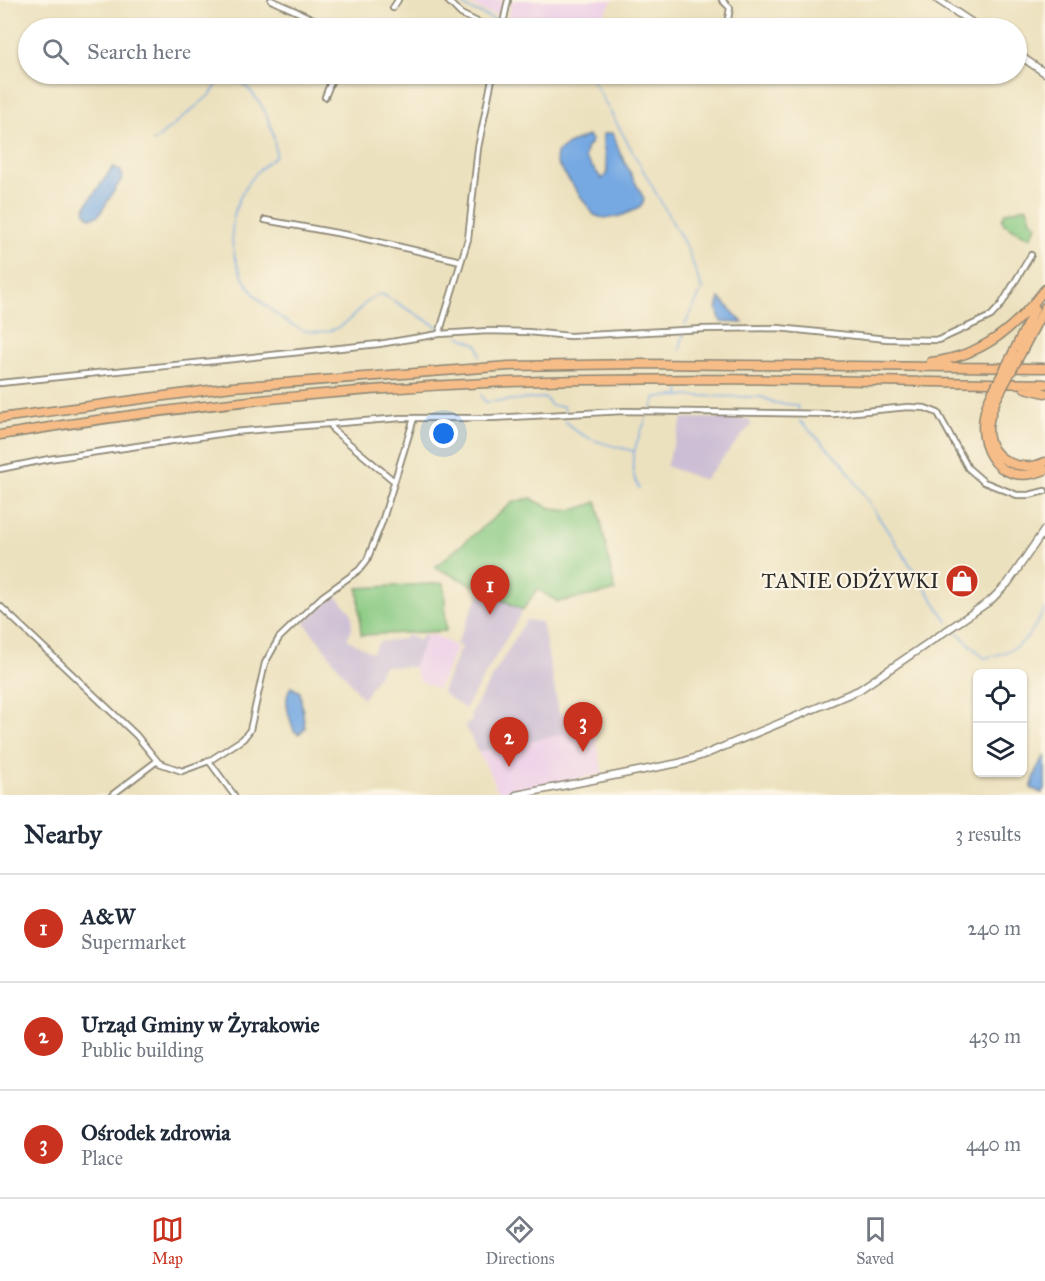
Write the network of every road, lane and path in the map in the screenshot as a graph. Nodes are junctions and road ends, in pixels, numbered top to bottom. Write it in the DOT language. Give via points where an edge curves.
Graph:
graph roads {
  1 [pos="271,0"];
  2 [pos="398,0"];
  3 [pos="447,0"];
  4 [pos="508,0"];
  5 [pos="722,0"];
  6 [pos="938,0"];
  7 [pos="393,8"];
  8 [pos="311,18"];
  9 [pos="469,18"];
  10 [pos="504,18"];
  11 [pos="728,18"];
  12 [pos="965,18"];
  13 [pos="1027,60"];
  14 [pos="1045,73"];
  15 [pos="330,84"];
  16 [pos="491,84"];
  17 [pos="325,96"];
  18 [pos="265,220"];
  19 [pos="1031,255"];
  20 [pos="461,261"];
  21 [pos="1045,289"];
  22 [pos="1045,307"];
  23 [pos="439,334"];
  24 [pos="1017,353"];
  25 [pos="897,366"];
  26 [pos="1045,368"];
  27 [pos="0,383"];
  28 [pos="991,383"];
  29 [pos="1045,384"];
  30 [pos="1045,393"];
  31 [pos="994,397"];
  32 [pos="0,418"];
  33 [pos="414,418"];
  34 [pos="331,424"];
  35 [pos="0,435"];
  36 [pos="1045,462"];
  37 [pos="0,469"];
  38 [pos="1045,470"];
  39 [pos="394,481"];
  40 [pos="1045,491"];
  41 [pos="1045,529"];
  42 [pos="0,606"];
  43 [pos="157,760"];
  44 [pos="209,761"];
  45 [pos="112,795"];
  46 [pos="234,795"];
  47 [pos="516,795"];
  1 -- 8 [label="street"];
  2 -- 7 [label="street"];
  3 -- 9 [label="street"];
  4 -- 10 [label="street"];
  5 -- 11 [label="street" via="730,8"];
  6 -- 12 [label="street"];
  13 -- 14 [label="street"];
  15 -- 17 [label="street"];
  16 -- 20 [label="street" via="478,148 472,218"];
  18 -- 20 [label="street"];
  19 -- 23 [label="street" via="997,310 939,340 777,328 570,336 528,332"];
  20 -- 23 [label="street"];
  21 -- 24 [label="highway"];
  21 -- 25 [label="highway" via="1018,322 981,348 950,359"];
  22 -- 24 [label="highway"];
  23 -- 27 [label="street" via="379,344"];
  24 -- 31 [label="highway, bridge"];
  25 -- 26 [label="highway"];
  25 -- 32 [label="highway" via="509,366 232,387"];
  28 -- 29 [label="highway"];
  28 -- 30 [label="highway"];
  28 -- 35 [label="highway" via="643,380 424,387 222,404"];
  31 -- 36 [label="highway" via="988,428 996,452 1020,467"];
  31 -- 38 [label="highway" via="981,428 992,459 1016,473"];
  33 -- 34 [label="street"];
  33 -- 39 [label="street"];
  33 -- 40 [label="street" via="624,411 834,414 891,407 925,408 938,413 968,468 984,482 1017,495"];
  34 -- 37 [label="street" via="233,432"];
  34 -- 39 [label="street" via="333,430"];
  39 -- 44 [label="street" via="367,560 279,638 265,663 250,730"];
  41 -- 47 [label="street" via="1008,583 990,601 859,690 679,763"];
  42 -- 43 [label="street" via="136,735"];
  43 -- 44 [label="street" via="182,771"];
  43 -- 45 [label="street"];
  44 -- 46 [label="street"];
}
